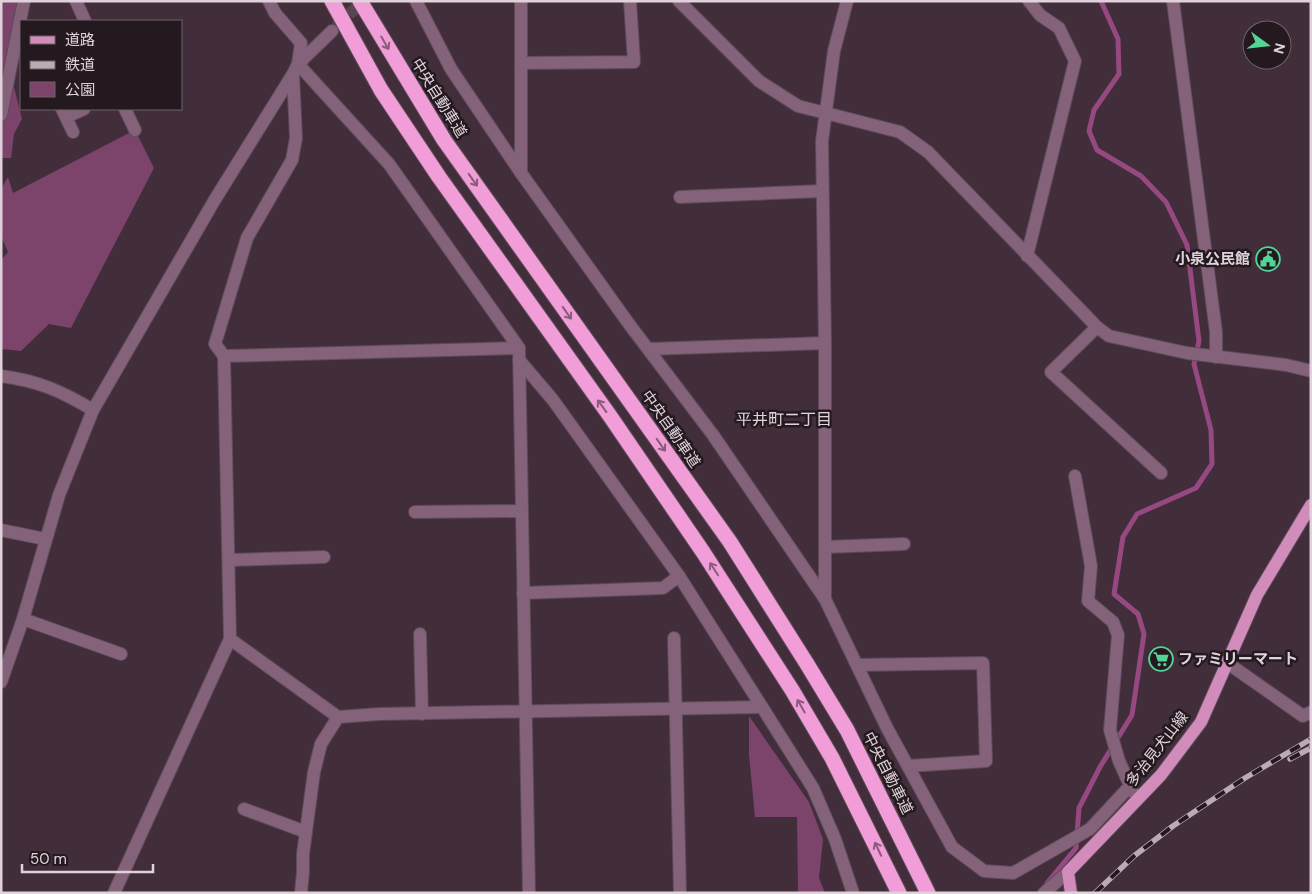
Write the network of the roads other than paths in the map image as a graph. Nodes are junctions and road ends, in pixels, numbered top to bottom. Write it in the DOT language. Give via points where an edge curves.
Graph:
graph roads {
  1 [pos="24,1"];
  2 [pos="76,1"];
  3 [pos="269,1"];
  4 [pos="332,1"];
  5 [pos="360,1"];
  6 [pos="416,1"];
  7 [pos="520,1"];
  8 [pos="630,1"];
  9 [pos="679,1"];
  10 [pos="847,1"];
  11 [pos="1028,1"];
  12 [pos="1173,1"];
  13 [pos="20,20"];
  14 [pos="85,20"];
  15 [pos="20,21"];
  16 [pos="332,30"];
  17 [pos="521,63"];
  18 [pos="295,69"];
  19 [pos="79,110"];
  20 [pos="125,110"];
  21 [pos="64,113"];
  22 [pos="826,113"];
  23 [pos="1,115"];
  24 [pos="135,130"];
  25 [pos="73,132"];
  26 [pos="522,173"];
  27 [pos="822,191"];
  28 [pos="680,197"];
  29 [pos="1027,256"];
  30 [pos="1096,327"];
  31 [pos="825,343"];
  32 [pos="649,349"];
  33 [pos="519,354"];
  34 [pos="224,356"];
  35 [pos="1211,356"];
  36 [pos="1311,371"];
  37 [pos="1,376"];
  38 [pos="93,410"];
  39 [pos="1161,474"];
  40 [pos="1075,476"];
  41 [pos="1311,505"];
  42 [pos="522,511"];
  43 [pos="416,512"];
  44 [pos="1,530"];
  45 [pos="45,539"];
  46 [pos="904,544"];
  47 [pos="825,547"];
  48 [pos="324,557"];
  49 [pos="229,560"];
  50 [pos="679,576"];
  51 [pos="523,593"];
  52 [pos="825,599"];
  53 [pos="23,619"];
  54 [pos="420,634"];
  55 [pos="674,638"];
  56 [pos="230,639"];
  57 [pos="120,654"];
  58 [pos="1226,662"];
  59 [pos="857,665"];
  60 [pos="1,682"];
  61 [pos="762,707"];
  62 [pos="676,708"];
  63 [pos="525,712"];
  64 [pos="1311,712"];
  65 [pos="422,714"];
  66 [pos="338,717"];
  67 [pos="908,766"];
  68 [pos="1130,786"];
  69 [pos="1138,800"];
  70 [pos="244,809"];
  71 [pos="306,832"];
  72 [pos="1068,872"];
  73 [pos="1045,892"];
  74 [pos="114,893"];
  75 [pos="301,893"];
  76 [pos="529,893"];
  77 [pos="680,893"];
  78 [pos="853,893"];
  79 [pos="899,893"];
  80 [pos="928,893"];
  81 [pos="1071,893"];
  1 -- 13 [label="street"];
  2 -- 14 [label="street"];
  3 -- 18 [label="street" via="301,43"];
  79 -- 4 [label="highway, one-way" via="837,767 792,690 610,416 439,177 382,90"];
  5 -- 80 [label="highway, 中央自動車道, one-way" via="444,140 730,542 847,730"];
  6 -- 26 [label="street" via="451,69"];
  7 -- 17 [label="street"];
  8 -- 17 [label="street" via="634,62"];
  9 -- 22 [label="street" via="759,81 798,106"];
  10 -- 22 [label="street" via="834,51"];
  11 -- 29 [label="street" via="1040,15 1059,28 1075,62"];
  12 -- 35 [label="street" via="1216,332"];
  15 -- 23 [label="street"];
  16 -- 18 [label="street"];
  17 -- 26 [label="street"];
  18 -- 33 [label="street" via="389,164"];
  18 -- 34 [label="street" via="296,138 292,160 247,238 214,344"];
  18 -- 38 [label="street"];
  19 -- 21 [label="street"];
  20 -- 24 [label="street"];
  21 -- 25 [label="street"];
  22 -- 27 [label="street" via="822,141"];
  22 -- 29 [label="street" via="900,132 928,152"];
  26 -- 32 [label="street"];
  27 -- 28 [label="street"];
  27 -- 31 [label="street"];
  29 -- 30 [label="street"];
  30 -- 35 [label="street" via="1109,336"];
  30 -- 39 [label="street" via="1051,372"];
  31 -- 32 [label="street"];
  31 -- 47 [label="street"];
  32 -- 52 [label="street" via="713,435"];
  33 -- 34 [label="street"];
  33 -- 42 [label="street"];
  33 -- 50 [label="street"];
  34 -- 49 [label="street"];
  35 -- 36 [label="street"];
  37 -- 38 [label="street" via="26,380 65,393"];
  38 -- 45 [label="street"];
  40 -- 68 [label="street" via="1091,566 1088,601 1113,622 1118,635 1110,730"];
  41 -- 58 [label="main road, 多治見犬山線" via="1257,595"];
  42 -- 43 [label="street"];
  42 -- 51 [label="street"];
  44 -- 45 [label="street"];
  45 -- 53 [label="street"];
  46 -- 47 [label="street"];
  47 -- 52 [label="street"];
  48 -- 49 [label="street"];
  49 -- 56 [label="street"];
  50 -- 51 [label="street" via="663,588"];
  50 -- 61 [label="street"];
  51 -- 63 [label="street"];
  52 -- 59 [label="street"];
  53 -- 57 [label="street"];
  53 -- 60 [label="street"];
  54 -- 65 [label="street"];
  55 -- 62 [label="street"];
  56 -- 66 [label="street"];
  56 -- 74 [label="street"];
  58 -- 64 [label="street" via="1303,716"];
  58 -- 69 [label="main road, 多治見犬山線" via="1200,722"];
  59 -- 67 [label="street"];
  59 -- 67 [label="street" via="983,663 986,761"];
  61 -- 62 [label="street"];
  61 -- 78 [label="street" via="813,788"];
  62 -- 63 [label="street"];
  62 -- 77 [label="street"];
  63 -- 65 [label="street"];
  63 -- 76 [label="street"];
  65 -- 66 [label="street"];
  66 -- 71 [label="street" via="321,744"];
  67 -- 68 [label="street" via="952,847 984,871 1013,873 1064,845 1090,829"];
  68 -- 69 [label="street"];
  69 -- 72 [label="main road, 多治見犬山線"];
  70 -- 71 [label="street"];
  71 -- 75 [label="street"];
  72 -- 73 [label="street"];
  72 -- 81 [label="main road"];
}
